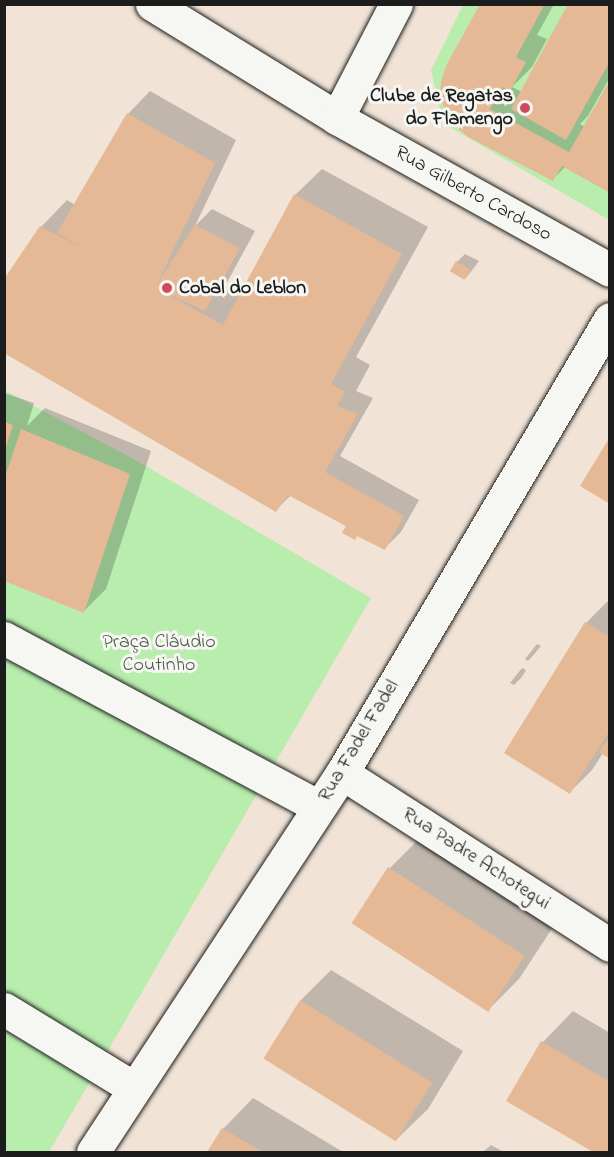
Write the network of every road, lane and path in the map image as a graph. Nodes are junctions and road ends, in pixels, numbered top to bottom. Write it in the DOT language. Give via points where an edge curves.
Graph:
graph roads {
  1 [pos="152,4"];
  2 [pos="396,4"];
  3 [pos="337,118"];
  4 [pos="609,270"];
  5 [pos="609,319"];
  6 [pos="4,638"];
  7 [pos="342,773"];
  8 [pos="319,807"];
  9 [pos="609,945"];
  10 [pos="4,1009"];
  11 [pos="134,1088"];
  12 [pos="93,1152"];
  1 -- 3 [label="street, Rua Gilberto Cardoso"];
  2 -- 3 [label="street"];
  3 -- 4 [label="street, Rua Gilberto Cardoso"];
  5 -- 7 [label="street, Rua Fadel Fadel"];
  6 -- 8 [label="street"];
  7 -- 8 [label="street, Rua Fadel Fadel"];
  7 -- 9 [label="street, Rua Padre Achotegui"];
  8 -- 11 [label="street, Rua Fadel Fadel"];
  10 -- 11 [label="street"];
  11 -- 12 [label="street, Rua Fadel Fadel"];
}
